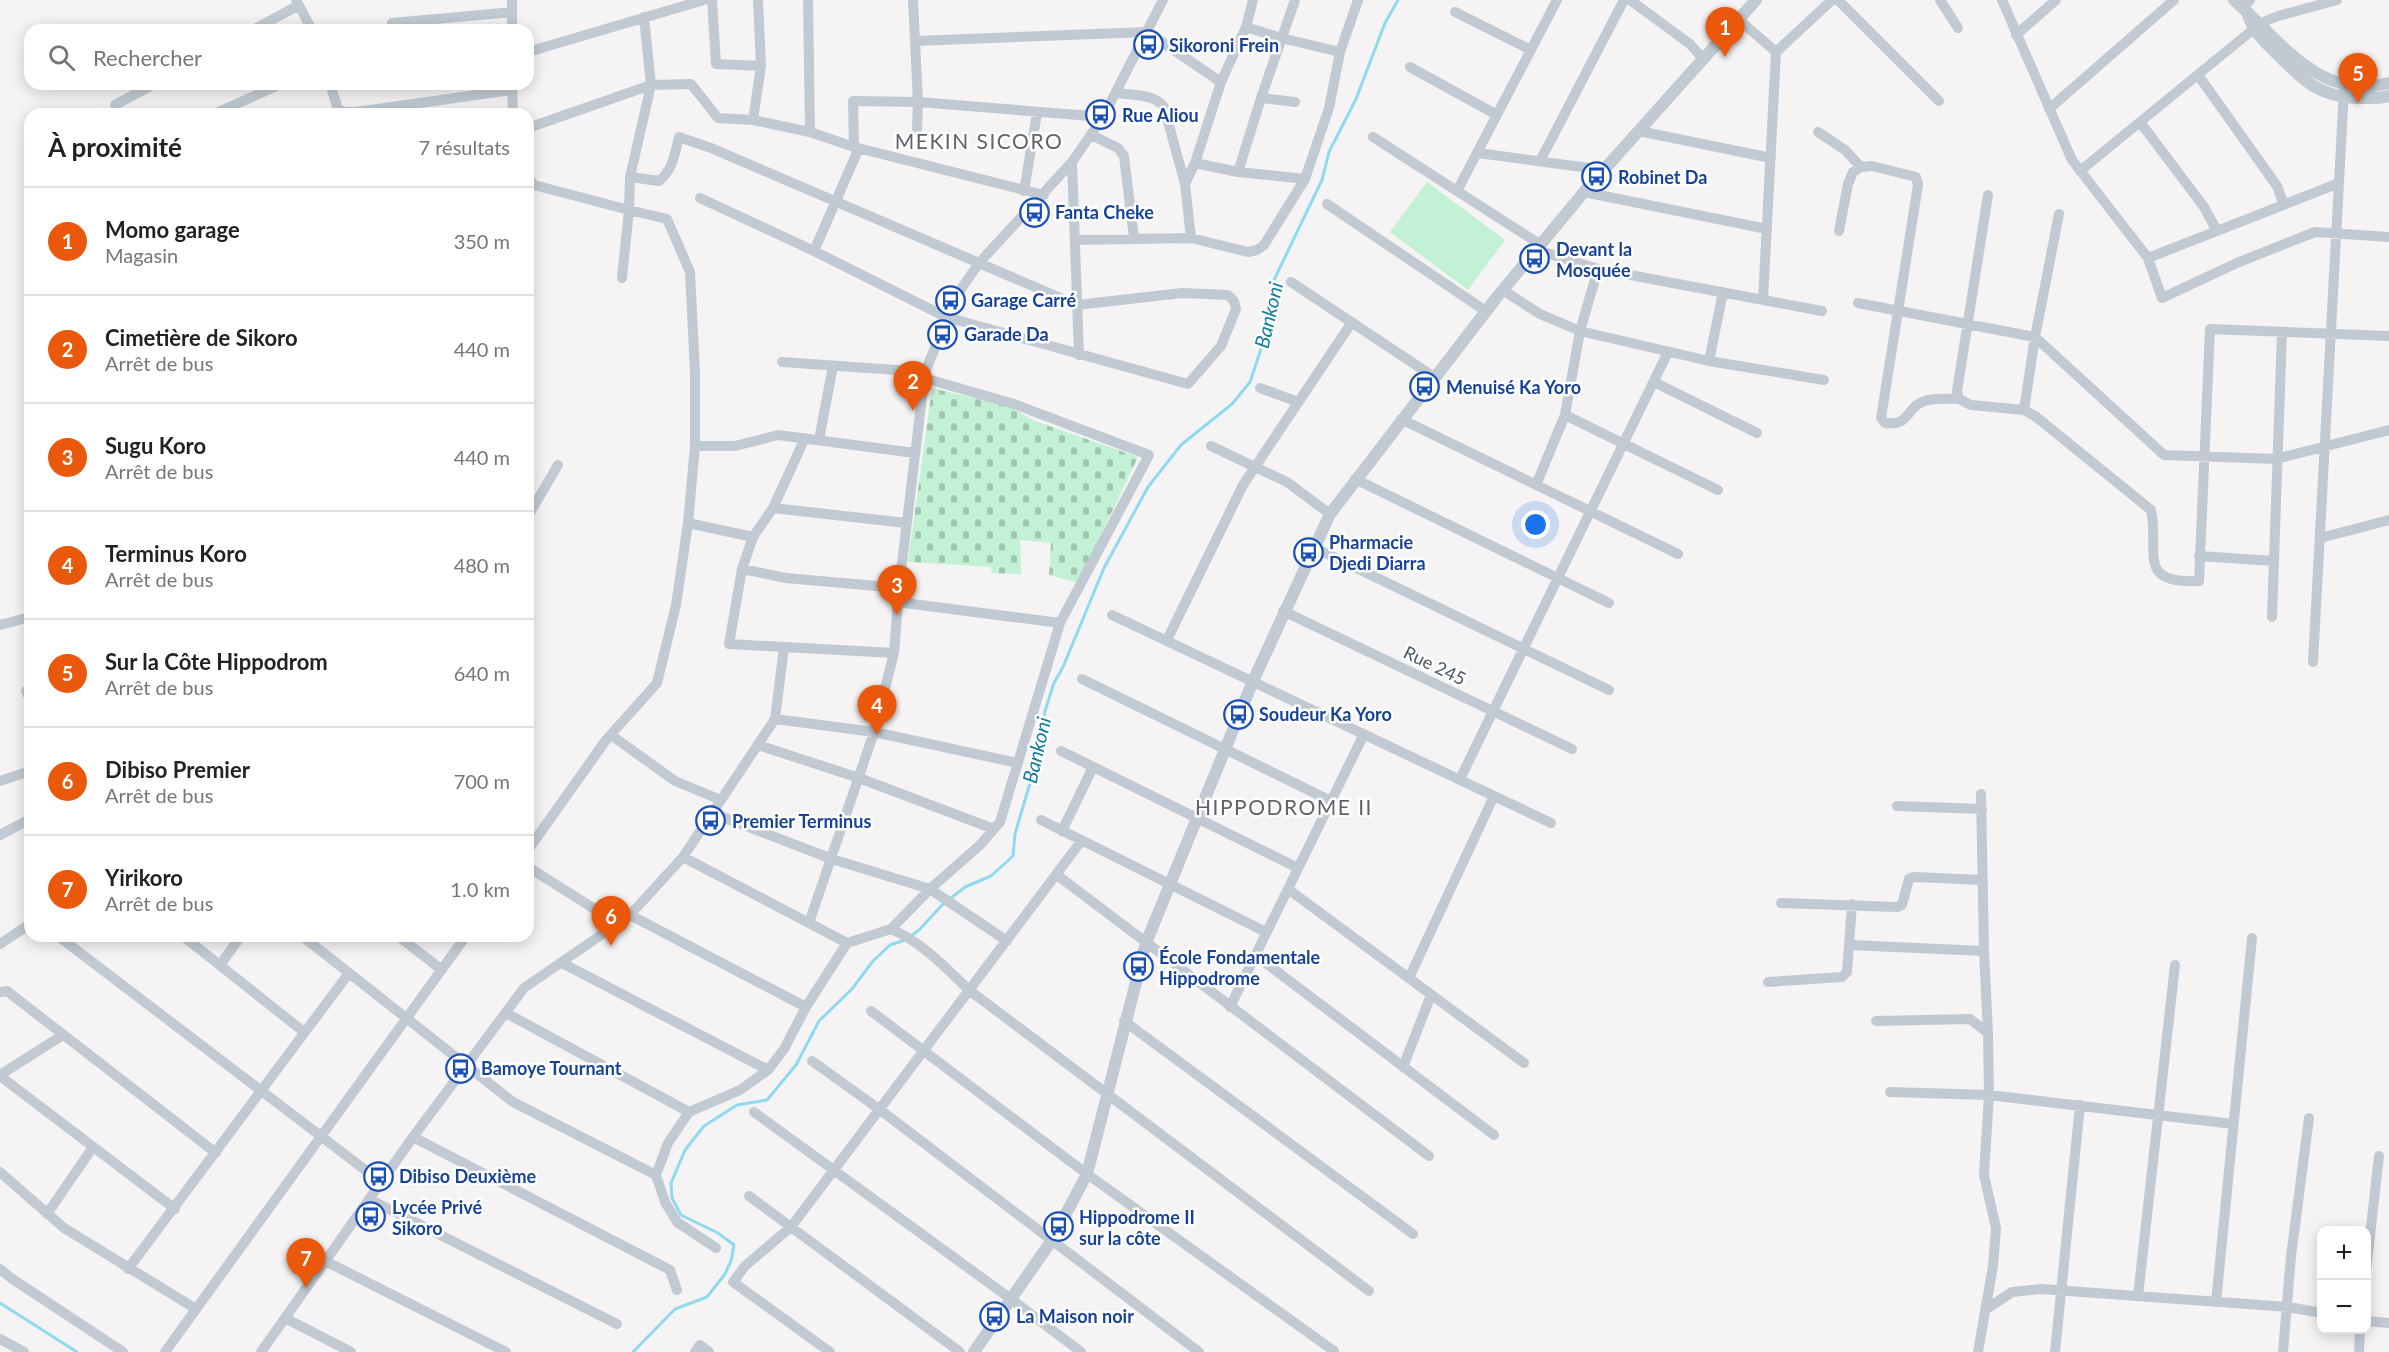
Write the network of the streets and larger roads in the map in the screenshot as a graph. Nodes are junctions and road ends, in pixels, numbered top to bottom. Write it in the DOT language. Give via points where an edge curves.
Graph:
graph roads {
  1 [pos="704,0"];
  2 [pos="712,0"];
  3 [pos="758,0"];
  4 [pos="808,0"];
  5 [pos="913,0"];
  6 [pos="1163,0"];
  7 [pos="1252,0"];
  8 [pos="1295,0"];
  9 [pos="1358,0"];
  10 [pos="1557,0"];
  11 [pos="1624,0"];
  12 [pos="1630,0"];
  13 [pos="1756,0"];
  14 [pos="1832,0"];
  15 [pos="1838,0"];
  16 [pos="1940,0"];
  17 [pos="2002,0"];
  18 [pos="2056,0"];
  19 [pos="2174,0"];
  20 [pos="2337,0"];
  21 [pos="297,2"];
  22 [pos="2244,5"];
  23 [pos="512,6"];
  24 [pos="1455,12"];
  25 [pos="644,17"];
  26 [pos="1738,20"];
  27 [pos="392,23"];
  28 [pos="262,24"];
  29 [pos="309,24"];
  30 [pos="512,24"];
  31 [pos="2257,26"];
  32 [pos="1246,27"];
  33 [pos="1958,28"];
  34 [pos="1147,32"];
  35 [pos="2016,35"];
  36 [pos="1281,38"];
  37 [pos="916,41"];
  38 [pos="534,50"];
  39 [pos="1531,50"];
  40 [pos="1340,52"];
  41 [pos="1776,52"];
  42 [pos="1703,59"];
  43 [pos="761,66"];
  44 [pos="1410,67"];
  45 [pos="2198,75"];
  46 [pos="1221,82"];
  47 [pos="2385,84"];
  48 [pos="651,85"];
  49 [pos="143,90"];
  50 [pos="268,90"];
  51 [pos="332,90"];
  52 [pos="494,90"];
  53 [pos="512,90"];
  54 [pos="2344,91"];
  55 [pos="1117,93"];
  56 [pos="1261,98"];
  57 [pos="2388,98"];
  58 [pos="1939,101"];
  59 [pos="918,102"];
  60 [pos="1295,102"];
  61 [pos="115,105"];
  62 [pos="227,108"];
  63 [pos="337,108"];
  64 [pos="386,108"];
  65 [pos="513,108"];
  66 [pos="2049,109"];
  67 [pos="1036,113"];
  68 [pos="1497,115"];
  69 [pos="1103,117"];
  70 [pos="753,120"];
  71 [pos="2140,122"];
  72 [pos="534,126"];
  73 [pos="917,129"];
  74 [pos="1639,131"];
  75 [pos="810,132"];
  76 [pos="1818,132"];
  77 [pos="1091,135"];
  78 [pos="1373,137"];
  79 [pos="856,147"];
  80 [pos="1478,153"];
  81 [pos="1771,158"];
  82 [pos="1540,161"];
  83 [pos="1072,162"];
  84 [pos="1195,163"];
  85 [pos="1861,167"];
  86 [pos="1604,170"];
  87 [pos="2080,171"];
  88 [pos="1238,172"];
  89 [pos="630,177"];
  90 [pos="1305,179"];
  91 [pos="2339,183"];
  92 [pos="1185,184"];
  93 [pos="534,185"];
  94 [pos="1024,191"];
  95 [pos="1457,191"];
  96 [pos="1584,192"];
  97 [pos="1044,195"];
  98 [pos="1989,195"];
  99 [pos="700,198"];
  100 [pos="837,202"];
  101 [pos="1327,204"];
  102 [pos="2284,205"];
  103 [pos="629,210"];
  104 [pos="2059,214"];
  105 [pos="1767,229"];
  106 [pos="1839,231"];
  107 [pos="2217,231"];
  108 [pos="2336,234"];
  109 [pos="2389,237"];
  110 [pos="1134,238"];
  111 [pos="1191,238"];
  112 [pos="1075,240"];
  113 [pos="1539,247"];
  114 [pos="814,251"];
  115 [pos="2148,258"];
  116 [pos="979,263"];
  117 [pos="1598,269"];
  118 [pos="622,278"];
  119 [pos="1291,282"];
  120 [pos="1504,291"];
  121 [pos="1723,292"];
  122 [pos="1763,300"];
  123 [pos="1858,303"];
  124 [pos="1077,305"];
  125 [pos="1897,310"];
  126 [pos="1822,311"];
  127 [pos="1487,312"];
  128 [pos="946,317"];
  129 [pos="1352,322"];
  130 [pos="1967,324"];
  131 [pos="1580,332"];
  132 [pos="2282,332"];
  133 [pos="2331,334"];
  134 [pos="2389,336"];
  135 [pos="2035,337"];
  136 [pos="1668,352"];
  137 [pos="1079,354"];
  138 [pos="1709,361"];
  139 [pos="782,362"];
  140 [pos="833,366"];
  141 [pos="924,375"];
  142 [pos="1434,377"];
  143 [pos="1824,380"];
  144 [pos="1654,382"];
  145 [pos="1260,388"];
  146 [pos="1959,399"];
  147 [pos="1298,402"];
  148 [pos="2024,410"];
  149 [pos="1565,415"];
  150 [pos="1401,419"];
  151 [pos="2389,430"];
  152 [pos="1757,433"];
  153 [pos="805,438"];
  154 [pos="819,440"];
  155 [pos="1623,444"];
  156 [pos="695,446"];
  157 [pos="1211,446"];
  158 [pos="2324,447"];
  159 [pos="915,453"];
  160 [pos="2204,457"];
  161 [pos="2276,459"];
  162 [pos="558,465"];
  163 [pos="1255,467"];
  164 [pos="1355,479"];
  165 [pos="1536,485"];
  166 [pos="1718,490"];
  167 [pos="534,506"];
  168 [pos="773,508"];
  169 [pos="1590,512"];
  170 [pos="1330,514"];
  171 [pos="2389,520"];
  172 [pos="688,523"];
  173 [pos="906,523"];
  174 [pos="753,537"];
  175 [pos="2320,538"];
  176 [pos="1313,547"];
  177 [pos="1678,554"];
  178 [pos="2199,556"];
  179 [pos="2274,561"];
  180 [pos="742,569"];
  181 [pos="1558,577"];
  182 [pos="899,588"];
  183 [pos="897,602"];
  184 [pos="1609,603"];
  185 [pos="1283,611"];
  186 [pos="1112,615"];
  187 [pos="2272,617"];
  188 [pos="24,619"];
  189 [pos="1060,623"];
  190 [pos="0,625"];
  191 [pos="1167,640"];
  192 [pos="784,647"];
  193 [pos="1524,648"];
  194 [pos="894,653"];
  195 [pos="2313,662"];
  196 [pos="1082,679"];
  197 [pos="1253,681"];
  198 [pos="1610,690"];
  199 [pos="1493,711"];
  200 [pos="775,719"];
  201 [pos="874,732"];
  202 [pos="1364,734"];
  203 [pos="611,735"];
  204 [pos="758,745"];
  205 [pos="1224,749"];
  206 [pos="1572,749"];
  207 [pos="1061,751"];
  208 [pos="1018,764"];
  209 [pos="1093,767"];
  210 [pos="24,773"];
  211 [pos="859,778"];
  212 [pos="1460,779"];
  213 [pos="0,781"];
  214 [pos="1981,795"];
  215 [pos="1494,796"];
  216 [pos="721,800"];
  217 [pos="1331,801"];
  218 [pos="1897,807"];
  219 [pos="1982,809"];
  220 [pos="712,813"];
  221 [pos="1196,818"];
  222 [pos="1041,820"];
  223 [pos="24,822"];
  224 [pos="1551,823"];
  225 [pos="994,829"];
  226 [pos="1062,831"];
  227 [pos="0,835"];
  228 [pos="1082,840"];
  229 [pos="534,842"];
  230 [pos="683,857"];
  231 [pos="832,859"];
  232 [pos="1298,868"];
  233 [pos="534,871"];
  234 [pos="1057,875"];
  235 [pos="1983,880"];
  236 [pos="1170,882"];
  237 [pos="930,889"];
  238 [pos="1288,889"];
  239 [pos="1781,903"];
  240 [pos="1852,904"];
  241 [pos="630,915"];
  242 [pos="616,923"];
  243 [pos="809,923"];
  244 [pos="24,928"];
  245 [pos="891,929"];
  246 [pos="1266,932"];
  247 [pos="2252,938"];
  248 [pos="1007,941"];
  249 [pos="66,942"];
  250 [pos="191,942"];
  251 [pos="237,942"];
  252 [pos="310,942"];
  253 [pos="406,942"];
  254 [pos="462,942"];
  255 [pos="847,943"];
  256 [pos="0,944"];
  257 [pos="1146,944"];
  258 [pos="1850,945"];
  259 [pos="1984,951"];
  260 [pos="1255,955"];
  261 [pos="562,963"];
  262 [pos="220,965"];
  263 [pos="2175,965"];
  264 [pos="442,970"];
  265 [pos="349,973"];
  266 [pos="1409,978"];
  267 [pos="1768,982"];
  268 [pos="969,990"];
  269 [pos="0,992"];
  270 [pos="1431,995"];
  271 [pos="1230,1006"];
  272 [pos="806,1007"];
  273 [pos="871,1011"];
  274 [pos="506,1013"];
  275 [pos="407,1019"];
  276 [pos="1124,1021"];
  277 [pos="1876,1021"];
  278 [pos="304,1032"];
  279 [pos="1988,1033"];
  280 [pos="63,1035"];
  281 [pos="923,1050"];
  282 [pos="812,1061"];
  283 [pos="1524,1063"];
  284 [pos="466,1065"];
  285 [pos="1403,1067"];
  286 [pos="768,1070"];
  287 [pos="0,1075"];
  288 [pos="261,1091"];
  289 [pos="1890,1092"];
  290 [pos="1106,1094"];
  291 [pos="1989,1095"];
  292 [pos="2080,1105"];
  293 [pos="879,1108"];
  294 [pos="689,1112"];
  295 [pos="754,1112"];
  296 [pos="2158,1114"];
  297 [pos="2309,1118"];
  298 [pos="2234,1124"];
  299 [pos="1494,1135"];
  300 [pos="322,1137"];
  301 [pos="412,1137"];
  302 [pos="93,1147"];
  303 [pos="216,1153"];
  304 [pos="1429,1156"];
  305 [pos="2379,1156"];
  306 [pos="833,1170"];
  307 [pos="0,1172"];
  308 [pos="1087,1173"];
  309 [pos="657,1175"];
  310 [pos="381,1182"];
  311 [pos="749,1196"];
  312 [pos="369,1198"];
  313 [pos="175,1209"];
  314 [pos="47,1214"];
  315 [pos="791,1227"];
  316 [pos="2371,1233"];
  317 [pos="1413,1234"];
  318 [pos="1052,1240"];
  319 [pos="716,1248"];
  320 [pos="325,1261"];
  321 [pos="0,1269"];
  322 [pos="128,1269"];
  323 [pos="677,1290"];
  324 [pos="2062,1290"];
  325 [pos="1369,1291"];
  326 [pos="2138,1296"];
  327 [pos="1011,1299"];
  328 [pos="2216,1302"];
  329 [pos="2288,1307"];
  330 [pos="196,1309"];
  331 [pos="1985,1310"];
  332 [pos="2317,1312"];
  333 [pos="285,1318"];
  334 [pos="2371,1321"];
  335 [pos="2389,1323"];
  336 [pos="617,1324"];
  337 [pos="2361,1334"];
  338 [pos="0,1339"];
  339 [pos="1334,1351"];
  340 [pos="24,1352"];
  341 [pos="123,1352"];
  342 [pos="165,1352"];
  343 [pos="261,1352"];
  344 [pos="351,1352"];
  345 [pos="506,1352"];
  346 [pos="695,1352"];
  347 [pos="709,1352"];
  348 [pos="830,1352"];
  349 [pos="960,1352"];
  350 [pos="974,1352"];
  351 [pos="1081,1352"];
  352 [pos="1198,1352"];
  353 [pos="1978,1352"];
  354 [pos="2055,1352"];
  355 [pos="2283,1352"];
  356 [pos="2359,1352"];
  1 -- 25 [label="street"];
  2 -- 43 [label="street" via="716,64"];
  3 -- 43 [label="street"];
  4 -- 75 [label="street"];
  5 -- 37 [label="street"];
  6 -- 34 [label="street"];
  7 -- 32 [label="street"];
  8 -- 36 [label="street"];
  9 -- 40 [label="street"];
  10 -- 39 [label="street"];
  11 -- 82 [label="street"];
  12 -- 42 [label="street" via="1690,44"];
  13 -- 26 [label="street"];
  14 -- 41 [label="street"];
  15 -- 58 [label="street"];
  16 -- 33 [label="street"];
  17 -- 35 [label="street"];
  18 -- 35 [label="street"];
  19 -- 66 [label="street"];
  20 -- 31 [label="street" via="2278,16"];
  21 -- 28 [label="street"];
  21 -- 29 [label="street"];
  22 -- 31 [label="street"];
  23 -- 27 [label="street"];
  23 -- 30 [label="street"];
  24 -- 39 [label="street"];
  25 -- 38 [label="street"];
  25 -- 48 [label="street"];
  26 -- 41 [label="street"];
  26 -- 42 [label="street"];
  31 -- 45 [label="street"];
  31 -- 54 [label="street" via="2303,65"];
  32 -- 36 [label="street"];
  32 -- 46 [label="street"];
  34 -- 37 [label="street"];
  34 -- 46 [label="street"];
  34 -- 55 [label="street"];
  35 -- 66 [label="street"];
  36 -- 40 [label="street"];
  36 -- 56 [label="street"];
  37 -- 59 [label="street"];
  39 -- 68 [label="street"];
  40 -- 90 [label="street" via="1329,108"];
  41 -- 81 [label="street"];
  42 -- 74 [label="street"];
  43 -- 70 [label="street"];
  44 -- 68 [label="street"];
  45 -- 71 [label="street"];
  45 -- 102 [label="street" via="2277,186"];
  46 -- 84 [label="street"];
  47 -- 54 [label="street"];
  47 -- 57 [label="street"];
  48 -- 70 [label="street" via="691,84 718,118"];
  48 -- 72 [label="street"];
  48 -- 89 [label="street"];
  49 -- 61 [label="street"];
  50 -- 62 [label="street"];
  51 -- 63 [label="street"];
  52 -- 64 [label="street"];
  53 -- 65 [label="street"];
  54 -- 57 [label="street"];
  54 -- 91 [label="street"];
  55 -- 69 [label="street"];
  55 -- 92 [label="street" via="1161,101"];
  56 -- 60 [label="street"];
  56 -- 88 [label="street"];
  59 -- 67 [label="street"];
  59 -- 73 [label="street"];
  59 -- 79 [label="street" via="853,101"];
  66 -- 87 [label="street"];
  67 -- 69 [label="street"];
  67 -- 94 [label="street"];
  68 -- 80 [label="street"];
  69 -- 77 [label="street"];
  70 -- 75 [label="street"];
  71 -- 87 [label="street"];
  71 -- 107 [label="street" via="2204,207"];
  74 -- 81 [label="street"];
  74 -- 86 [label="street"];
  75 -- 79 [label="street"];
  76 -- 85 [label="street" via="1845,150"];
  77 -- 83 [label="street"];
  77 -- 110 [label="street" via="1118,148 1124,156"];
  78 -- 95 [label="street"];
  79 -- 94 [label="street"];
  79 -- 100 [label="street"];
  80 -- 82 [label="street"];
  80 -- 95 [label="street"];
  81 -- 105 [label="street"];
  82 -- 86 [label="street"];
  83 -- 97 [label="street"];
  83 -- 112 [label="street"];
  84 -- 88 [label="street"];
  84 -- 92 [label="street"];
  85 -- 106 [label="street" via="1853,172 1848,184"];
  85 -- 125 [label="street" via="1916,177 1918,184"];
  86 -- 96 [label="street"];
  87 -- 115 [label="street"];
  88 -- 90 [label="street"];
  89 -- 100 [label="street" via="659,181 672,165 679,137"];
  89 -- 103 [label="street"];
  90 -- 111 [label="street" via="1257,250 1248,252"];
  91 -- 102 [label="street"];
  91 -- 108 [label="street"];
  92 -- 111 [label="street"];
  93 -- 103 [label="street"];
  94 -- 97 [label="street"];
  95 -- 113 [label="street"];
  96 -- 105 [label="street"];
  96 -- 113 [label="street"];
  97 -- 116 [label="street"];
  98 -- 130 [label="street"];
  99 -- 114 [label="street"];
  100 -- 114 [label="street"];
  100 -- 116 [label="street"];
  101 -- 127 [label="street"];
  102 -- 107 [label="street"];
  103 -- 118 [label="street"];
  103 -- 156 [label="street" via="667,219 690,272"];
  104 -- 135 [label="street"];
  105 -- 122 [label="street"];
  107 -- 115 [label="street"];
  108 -- 109 [label="street"];
  108 -- 115 [label="street" via="2315,232 2162,298"];
  108 -- 133 [label="street"];
  110 -- 111 [label="street"];
  110 -- 112 [label="street"];
  112 -- 124 [label="street"];
  113 -- 117 [label="street"];
  113 -- 120 [label="street"];
  114 -- 128 [label="street"];
  116 -- 124 [label="street"];
  116 -- 128 [label="street"];
  117 -- 121 [label="street"];
  117 -- 131 [label="street"];
  119 -- 129 [label="street"];
  120 -- 127 [label="street"];
  120 -- 131 [label="street" via="1540,314"];
  121 -- 122 [label="street"];
  121 -- 138 [label="street"];
  122 -- 126 [label="street"];
  123 -- 125 [label="street"];
  124 -- 137 [label="street"];
  124 -- 137 [label="street" via="1194,294 1228,295 1236,309 1221,346 1188,384"];
  125 -- 130 [label="street"];
  125 -- 146 [label="street" via="1881,418 1891,424 1907,419 1920,403"];
  127 -- 142 [label="street"];
  128 -- 137 [label="street"];
  128 -- 141 [label="street"];
  129 -- 142 [label="street"];
  129 -- 147 [label="street"];
  130 -- 135 [label="street"];
  130 -- 146 [label="street"];
  131 -- 136 [label="street"];
  131 -- 149 [label="street"];
  132 -- 133 [label="street"];
  132 -- 160 [label="street" via="2210,329"];
  132 -- 161 [label="street"];
  133 -- 134 [label="street"];
  133 -- 158 [label="street"];
  135 -- 148 [label="street"];
  135 -- 160 [label="street" via="2164,455"];
  136 -- 138 [label="street"];
  136 -- 144 [label="street"];
  138 -- 143 [label="street"];
  139 -- 140 [label="street"];
  140 -- 141 [label="street"];
  140 -- 154 [label="street"];
  141 -- 159 [label="street"];
  141 -- 189 [label="street" via="1149,455"];
  142 -- 150 [label="street"];
  144 -- 152 [label="street"];
  144 -- 155 [label="street"];
  145 -- 147 [label="street"];
  146 -- 148 [label="street" via="1971,405"];
  147 -- 163 [label="street"];
  148 -- 178 [label="street" via="2151,510 2153,558 2159,574 2168,580 2199,581"];
  149 -- 155 [label="street"];
  149 -- 165 [label="street"];
  150 -- 164 [label="street"];
  150 -- 165 [label="street"];
  151 -- 158 [label="street"];
  153 -- 154 [label="street"];
  153 -- 156 [label="street" via="778,435 735,446"];
  153 -- 168 [label="street"];
  154 -- 159 [label="street"];
  155 -- 166 [label="street"];
  155 -- 169 [label="street"];
  156 -- 172 [label="street"];
  157 -- 163 [label="street"];
  158 -- 161 [label="street"];
  158 -- 175 [label="street"];
  159 -- 173 [label="street"];
  160 -- 161 [label="street"];
  160 -- 178 [label="street"];
  161 -- 179 [label="street"];
  162 -- 167 [label="street"];
  163 -- 170 [label="street" via="1287,482"];
  163 -- 191 [label="street"];
  164 -- 170 [label="street"];
  164 -- 181 [label="street"];
  165 -- 169 [label="street"];
  168 -- 173 [label="street"];
  168 -- 174 [label="street"];
  169 -- 177 [label="street"];
  169 -- 181 [label="street"];
  170 -- 176 [label="street"];
  171 -- 175 [label="street"];
  172 -- 174 [label="street"];
  172 -- 203 [label="street" via="676,605 657,683"];
  173 -- 182 [label="street"];
  174 -- 180 [label="street"];
  175 -- 195 [label="street"];
  176 -- 185 [label="street"];
  176 -- 193 [label="street"];
  178 -- 179 [label="street"];
  179 -- 187 [label="street"];
  180 -- 182 [label="street" via="786,578"];
  180 -- 192 [label="street" via="729,644"];
  181 -- 184 [label="street"];
  181 -- 193 [label="street"];
  182 -- 183 [label="street"];
  183 -- 189 [label="street"];
  183 -- 194 [label="street"];
  185 -- 197 [label="street"];
  185 -- 199 [label="street, Rue 245"];
  186 -- 191 [label="street"];
  188 -- 190 [label="street"];
  189 -- 208 [label="street"];
  191 -- 197 [label="street"];
  192 -- 194 [label="street"];
  192 -- 200 [label="street"];
  193 -- 198 [label="street"];
  193 -- 199 [label="street"];
  194 -- 201 [label="street"];
  196 -- 205 [label="street"];
  197 -- 202 [label="street"];
  197 -- 205 [label="street"];
  199 -- 206 [label="street, Rue 245"];
  199 -- 212 [label="street"];
  200 -- 201 [label="street"];
  200 -- 204 [label="street"];
  201 -- 208 [label="street"];
  201 -- 211 [label="street"];
  202 -- 212 [label="street"];
  202 -- 217 [label="street"];
  203 -- 216 [label="street" via="675,781"];
  203 -- 229 [label="street"];
  204 -- 211 [label="street"];
  204 -- 216 [label="street"];
  205 -- 217 [label="street"];
  205 -- 221 [label="street"];
  207 -- 209 [label="street"];
  208 -- 225 [label="street" via="1000,822"];
  209 -- 221 [label="street"];
  209 -- 226 [label="street"];
  210 -- 213 [label="street"];
  211 -- 225 [label="street"];
  211 -- 231 [label="street"];
  212 -- 215 [label="street"];
  214 -- 219 [label="street"];
  215 -- 224 [label="street"];
  215 -- 266 [label="street"];
  216 -- 220 [label="street"];
  217 -- 232 [label="street"];
  218 -- 219 [label="street"];
  219 -- 235 [label="street"];
  220 -- 230 [label="street"];
  220 -- 231 [label="street"];
  221 -- 232 [label="street"];
  221 -- 236 [label="street"];
  222 -- 226 [label="street"];
  223 -- 227 [label="street"];
  225 -- 237 [label="street"];
  226 -- 228 [label="street"];
  228 -- 234 [label="street"];
  228 -- 236 [label="street"];
  230 -- 241 [label="street"];
  230 -- 243 [label="street"];
  231 -- 237 [label="street"];
  231 -- 243 [label="street"];
  232 -- 238 [label="street"];
  233 -- 242 [label="street"];
  234 -- 248 [label="street"];
  234 -- 257 [label="street"];
  235 -- 240 [label="street" via="1914,877 1909,879 1902,905"];
  235 -- 259 [label="street"];
  236 -- 246 [label="street"];
  236 -- 257 [label="street"];
  237 -- 245 [label="street"];
  237 -- 248 [label="street"];
  238 -- 246 [label="street"];
  238 -- 266 [label="street"];
  239 -- 240 [label="street"];
  240 -- 258 [label="street"];
  241 -- 242 [label="street"];
  241 -- 272 [label="street"];
  242 -- 261 [label="street"];
  243 -- 255 [label="street"];
  244 -- 256 [label="street"];
  245 -- 255 [label="street"];
  245 -- 268 [label="street" via="924,947"];
  246 -- 260 [label="street"];
  247 -- 298 [label="street"];
  248 -- 268 [label="street"];
  249 -- 288 [label="street"];
  250 -- 262 [label="street"];
  251 -- 262 [label="street"];
  252 -- 265 [label="street"];
  253 -- 264 [label="street"];
  254 -- 264 [label="street"];
  255 -- 272 [label="street"];
  257 -- 271 [label="street"];
  257 -- 276 [label="street"];
  258 -- 259 [label="street"];
  258 -- 267 [label="street" via="1847,972 1842,977"];
  259 -- 279 [label="street"];
  260 -- 271 [label="street"];
  260 -- 285 [label="street"];
  261 -- 274 [label="street" via="524,988"];
  261 -- 286 [label="street"];
  262 -- 278 [label="street"];
  263 -- 296 [label="street"];
  264 -- 275 [label="street"];
  265 -- 275 [label="street"];
  265 -- 278 [label="street"];
  266 -- 270 [label="street"];
  268 -- 281 [label="street"];
  268 -- 290 [label="street"];
  269 -- 280 [label="street" via="7,991"];
  270 -- 283 [label="street"];
  270 -- 285 [label="street"];
  271 -- 304 [label="street"];
  272 -- 286 [label="street"];
  273 -- 281 [label="street"];
  274 -- 284 [label="street"];
  274 -- 294 [label="street"];
  275 -- 284 [label="street"];
  275 -- 300 [label="street"];
  276 -- 290 [label="street"];
  276 -- 317 [label="street"];
  277 -- 279 [label="street" via="1970,1019"];
  278 -- 288 [label="street"];
  279 -- 291 [label="street"];
  280 -- 287 [label="street"];
  280 -- 303 [label="street"];
  281 -- 293 [label="street"];
  281 -- 308 [label="street"];
  282 -- 293 [label="street"];
  284 -- 301 [label="street"];
  284 -- 309 [label="street" via="513,1102"];
  285 -- 299 [label="street"];
  286 -- 294 [label="street" via="740,1090"];
  287 -- 302 [label="street"];
  288 -- 300 [label="street"];
  288 -- 303 [label="street"];
  289 -- 291 [label="street"];
  290 -- 308 [label="street"];
  290 -- 325 [label="street"];
  291 -- 292 [label="street"];
  291 -- 331 [label="street" via="1984,1174 1996,1228"];
  292 -- 296 [label="street"];
  292 -- 324 [label="street"];
  293 -- 306 [label="street"];
  293 -- 318 [label="street"];
  294 -- 309 [label="street" via="668,1143"];
  295 -- 306 [label="street"];
  296 -- 298 [label="street"];
  296 -- 326 [label="street"];
  297 -- 329 [label="street"];
  298 -- 328 [label="street"];
  300 -- 310 [label="street"];
  300 -- 330 [label="street"];
  301 -- 310 [label="street"];
  301 -- 323 [label="street" via="670,1270"];
  302 -- 313 [label="street"];
  302 -- 314 [label="street"];
  303 -- 313 [label="street"];
  305 -- 316 [label="street"];
  306 -- 315 [label="street"];
  306 -- 327 [label="street"];
  307 -- 314 [label="street"];
  308 -- 318 [label="street"];
  308 -- 339 [label="street"];
  309 -- 319 [label="street" via="665,1202 677,1222"];
  310 -- 312 [label="street"];
  311 -- 315 [label="street"];
  312 -- 320 [label="street"];
  312 -- 336 [label="street"];
  313 -- 322 [label="street"];
  314 -- 322 [label="street"];
  315 -- 348 [label="street" via="745,1266 733,1282"];
  315 -- 349 [label="street"];
  318 -- 327 [label="street"];
  318 -- 352 [label="street"];
  320 -- 333 [label="street"];
  320 -- 345 [label="street"];
  321 -- 341 [label="street"];
  322 -- 330 [label="street"];
  324 -- 326 [label="street"];
  324 -- 331 [label="street" via="2012,1292"];
  324 -- 354 [label="street"];
  326 -- 328 [label="street"];
  327 -- 350 [label="street"];
  327 -- 351 [label="street"];
  328 -- 329 [label="street"];
  329 -- 332 [label="street"];
  329 -- 355 [label="street"];
  330 -- 342 [label="street"];
  331 -- 353 [label="street"];
  333 -- 343 [label="street"];
  333 -- 344 [label="street"];
  334 -- 335 [label="street"];
  337 -- 356 [label="street"];
  338 -- 340 [label="street"];
  346 -- 347 [label="street" via="700,1345"];
}
